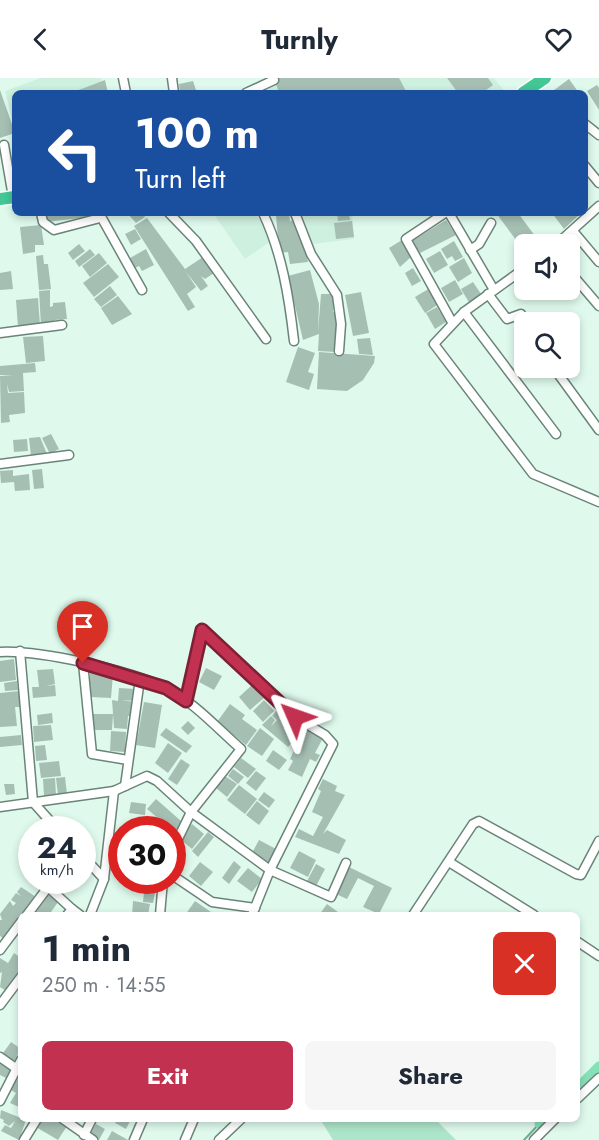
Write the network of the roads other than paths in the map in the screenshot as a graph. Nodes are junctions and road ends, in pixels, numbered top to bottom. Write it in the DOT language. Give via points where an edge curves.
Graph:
graph roads {
  1 [pos="545,78"];
  2 [pos="274,80"];
  3 [pos="252,90"];
  4 [pos="527,90"];
  5 [pos="4,145"];
  6 [pos="588,170"];
  7 [pos="599,183"];
  8 [pos="9,198"];
  9 [pos="599,206"];
  10 [pos="42,216"];
  11 [pos="100,216"];
  12 [pos="172,216"];
  13 [pos="264,216"];
  14 [pos="296,216"];
  15 [pos="442,216"];
  16 [pos="449,216"];
  17 [pos="491,223"];
  18 [pos="573,231"];
  19 [pos="569,234"];
  20 [pos="470,250"];
  21 [pos="599,262"];
  22 [pos="514,276"];
  23 [pos="580,284"];
  24 [pos="142,291"];
  25 [pos="491,292"];
  26 [pos="599,306"];
  27 [pos="464,312"];
  28 [pos="514,317"];
  29 [pos="452,322"];
  30 [pos="62,325"];
  31 [pos="0,333"];
  32 [pos="266,339"];
  33 [pos="294,341"];
  34 [pos="339,351"];
  35 [pos="561,378"];
  36 [pos="599,430"];
  37 [pos="556,434"];
  38 [pos="69,455"];
  39 [pos="0,465"];
  40 [pos="599,502"];
  41 [pos="20,651"];
  42 [pos="0,652"];
  43 [pos="83,663"];
  44 [pos="140,679"];
  45 [pos="186,701"];
  46 [pos="128,760"];
  47 [pos="125,786"];
  48 [pos="114,791"];
  49 [pos="33,802"];
  50 [pos="0,807"];
  51 [pos="191,812"];
  52 [pos="46,816"];
  53 [pos="186,822"];
  54 [pos="599,841"];
  55 [pos="449,862"];
  56 [pos="346,863"];
  57 [pos="96,870"];
  58 [pos="270,870"];
  59 [pos="104,879"];
  60 [pos="186,884"];
  61 [pos="162,894"];
  62 [pos="29,912"];
  63 [pos="69,912"];
  64 [pos="91,912"];
  65 [pos="160,912"];
  66 [pos="254,912"];
  67 [pos="415,912"];
  68 [pos="529,912"];
  69 [pos="18,926"];
  70 [pos="580,943"];
  71 [pos="0,950"];
  72 [pos="599,956"];
  73 [pos="18,981"];
  74 [pos="0,1005"];
  75 [pos="0,1057"];
  76 [pos="17,1069"];
  77 [pos="599,1078"];
  78 [pos="580,1096"];
  79 [pos="0,1101"];
  80 [pos="35,1122"];
  81 [pos="67,1122"];
  82 [pos="90,1122"];
  83 [pos="142,1122"];
  84 [pos="193,1122"];
  85 [pos="238,1122"];
  86 [pos="552,1122"];
  87 [pos="84,1135"];
  88 [pos="24,1140"];
  89 [pos="93,1140"];
  90 [pos="134,1140"];
  91 [pos="185,1140"];
  92 [pos="219,1140"];
  93 [pos="534,1140"];
  1 -- 4 [label="highway"];
  2 -- 3 [label="street"];
  5 -- 8 [label="street"];
  6 -- 7 [label="street"];
  9 -- 18 [label="street"];
  10 -- 11 [label="street" via="54,230"];
  11 -- 24 [label="street"];
  12 -- 32 [label="street" via="196,241"];
  13 -- 33 [label="street" via="289,296"];
  14 -- 34 [label="street" via="311,254 337,295 342,324"];
  15 -- 29 [label="street" via="406,239"];
  16 -- 20 [label="street"];
  17 -- 20 [label="street" via="479,244"];
  18 -- 19 [label="street"];
  18 -- 21 [label="street"];
  20 -- 25 [label="street"];
  22 -- 25 [label="street"];
  23 -- 26 [label="street"];
  25 -- 27 [label="street"];
  25 -- 28 [label="street" via="507,320"];
  27 -- 29 [label="street"];
  27 -- 37 [label="street"];
  29 -- 40 [label="street" via="434,344 532,474"];
  30 -- 31 [label="street"];
  35 -- 36 [label="street"];
  38 -- 39 [label="street"];
  41 -- 42 [label="street"];
  41 -- 43 [label="street"];
  41 -- 49 [label="street"];
  43 -- 44 [label="street"];
  43 -- 46 [label="street" via="92,754"];
  44 -- 45 [label="street" via="166,688"];
  44 -- 46 [label="street"];
  45 -- 51 [label="street" via="241,749"];
  45 -- 58 [label="street" via="202,630 295,717 333,744"];
  46 -- 47 [label="street"];
  47 -- 48 [label="street"];
  47 -- 51 [label="street" via="147,777 158,781"];
  48 -- 49 [label="street"];
  48 -- 59 [label="street"];
  49 -- 50 [label="street"];
  49 -- 52 [label="street"];
  51 -- 53 [label="street"];
  51 -- 58 [label="street"];
  54 -- 55 [label="street" via="581,875 479,821 473,824"];
  55 -- 67 [label="street"];
  55 -- 68 [label="street"];
  56 -- 58 [label="street" via="331,897"];
  57 -- 59 [label="street"];
  58 -- 66 [label="street"];
  59 -- 64 [label="street"];
  60 -- 66 [label="street" via="212,902"];
  61 -- 65 [label="street"];
  62 -- 63 [label="street" via="48,887"];
  69 -- 71 [label="street"];
  70 -- 72 [label="street"];
  73 -- 74 [label="street"];
  75 -- 76 [label="street"];
  76 -- 79 [label="street"];
  77 -- 78 [label="street"];
  80 -- 88 [label="street"];
  81 -- 87 [label="street"];
  82 -- 87 [label="street"];
  83 -- 90 [label="street"];
  84 -- 91 [label="street"];
  85 -- 92 [label="street"];
  86 -- 93 [label="street"];
  87 -- 89 [label="street"];
}
